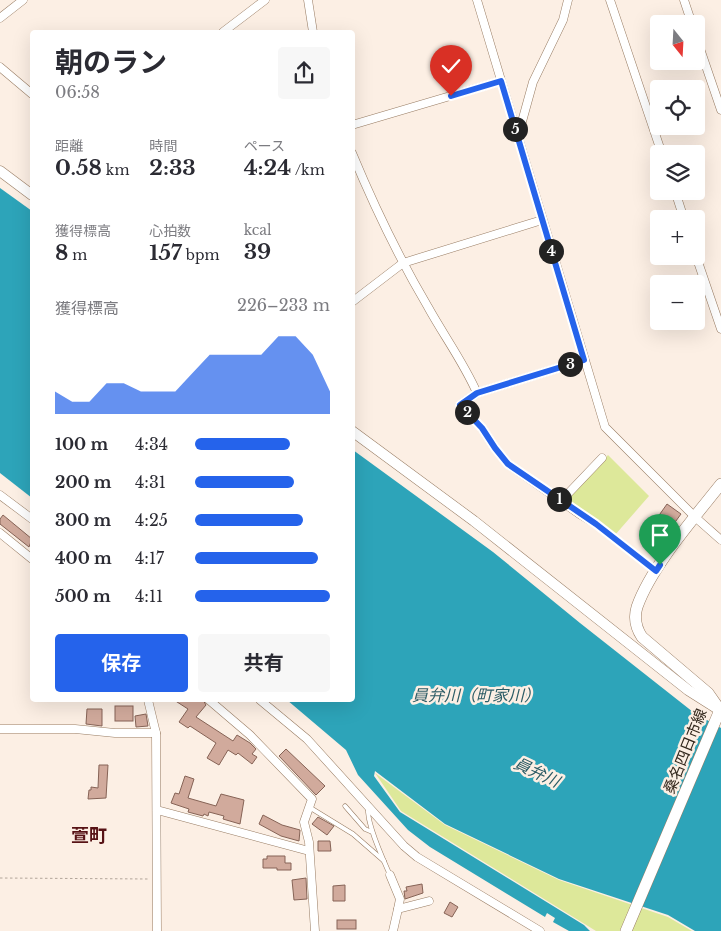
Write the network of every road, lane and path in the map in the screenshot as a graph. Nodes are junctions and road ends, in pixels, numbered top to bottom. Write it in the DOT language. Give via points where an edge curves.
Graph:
graph roads {
  1 [pos="23,0"];
  2 [pos="265,0"];
  3 [pos="308,0"];
  4 [pos="477,0"];
  5 [pos="568,0"];
  6 [pos="610,0"];
  7 [pos="684,0"];
  8 [pos="689,15"];
  9 [pos="0,18"];
  10 [pos="226,30"];
  11 [pos="313,30"];
  12 [pos="705,63"];
  13 [pos="0,68"];
  14 [pos="501,81"];
  15 [pos="30,92"];
  16 [pos="721,110"];
  17 [pos="355,123"];
  18 [pos="517,137"];
  19 [pos="659,145"];
  20 [pos="355,160"];
  21 [pos="0,171"];
  22 [pos="30,194"];
  23 [pos="542,220"];
  24 [pos="403,263"];
  25 [pos="699,265"];
  26 [pos="355,300"];
  27 [pos="721,329"];
  28 [pos="584,360"];
  29 [pos="477,393"];
  30 [pos="355,433"];
  31 [pos="602,458"];
  32 [pos="721,484"];
  33 [pos="0,495"];
  34 [pos="561,501"];
  35 [pos="30,517"];
  36 [pos="695,517"];
  37 [pos="0,533"];
  38 [pos="721,540"];
  39 [pos="30,557"];
  40 [pos="656,571"];
  41 [pos="148,702"];
  42 [pos="211,702"];
  43 [pos="262,702"];
  44 [pos="720,711"];
  45 [pos="0,729"];
  46 [pos="156,733"];
  47 [pos="309,806"];
  48 [pos="345,806"];
  49 [pos="368,807"];
  50 [pos="157,810"];
  51 [pos="372,832"];
  52 [pos="310,851"];
  53 [pos="384,861"];
  54 [pos="390,875"];
  55 [pos="0,878"];
  56 [pos="157,879"];
  57 [pos="429,901"];
  58 [pos="398,909"];
  59 [pos="157,931"];
  60 [pos="315,931"];
  61 [pos="393,931"];
  62 [pos="540,931"];
  63 [pos="626,931"];
  1 -- 9 [label="street"];
  2 -- 10 [label="street"];
  3 -- 11 [label="street"];
  4 -- 14 [label="street"];
  5 -- 18 [label="street" via="563,20 534,82"];
  6 -- 19 [label="street"];
  7 -- 8 [label="street"];
  12 -- 16 [label="street"];
  13 -- 15 [label="street"];
  14 -- 17 [label="street"];
  14 -- 18 [label="street"];
  18 -- 23 [label="street"];
  20 -- 24 [label="street"];
  21 -- 22 [label="street"];
  23 -- 24 [label="street"];
  23 -- 28 [label="street"];
  24 -- 26 [label="street"];
  24 -- 29 [label="street" via="468,372"];
  25 -- 27 [label="street"];
  28 -- 29 [label="street"];
  28 -- 36 [label="street" via="605,427"];
  29 -- 34 [label="street" via="460,405 482,428 508,464"];
  30 -- 44 [label="street" via="474,521 688,690"];
  31 -- 34 [label="street"];
  32 -- 36 [label="main road, 桑名四日市線"];
  33 -- 35 [label="street"];
  34 -- 40 [label="street"];
  36 -- 38 [label="street"];
  36 -- 40 [label="main road, 桑名四日市線"];
  37 -- 39 [label="street"];
  40 -- 44 [label="main road, 桑名四日市線" via="637,608 637,630 708,693"];
  41 -- 46 [label="street"];
  42 -- 47 [label="street" via="250,735 312,799"];
  43 -- 49 [label="street" via="307,739"];
  44 -- 63 [label="main road, 桑名四日市線"];
  45 -- 46 [label="street"];
  46 -- 50 [label="street"];
  47 -- 52 [label="street" via="304,822"];
  47 -- 53 [label="lane" via="353,834"];
  48 -- 51 [label="lane"];
  49 -- 51 [label="lane"];
  49 -- 62 [label="street" via="417,857"];
  50 -- 52 [label="street"];
  50 -- 56 [label="street"];
  51 -- 53 [label="lane"];
  52 -- 60 [label="street"];
  53 -- 54 [label="lane"];
  54 -- 58 [label="street" via="400,899"];
  55 -- 56 [label="path"];
  56 -- 59 [label="street"];
  57 -- 58 [label="street"];
  58 -- 61 [label="street"];
}
